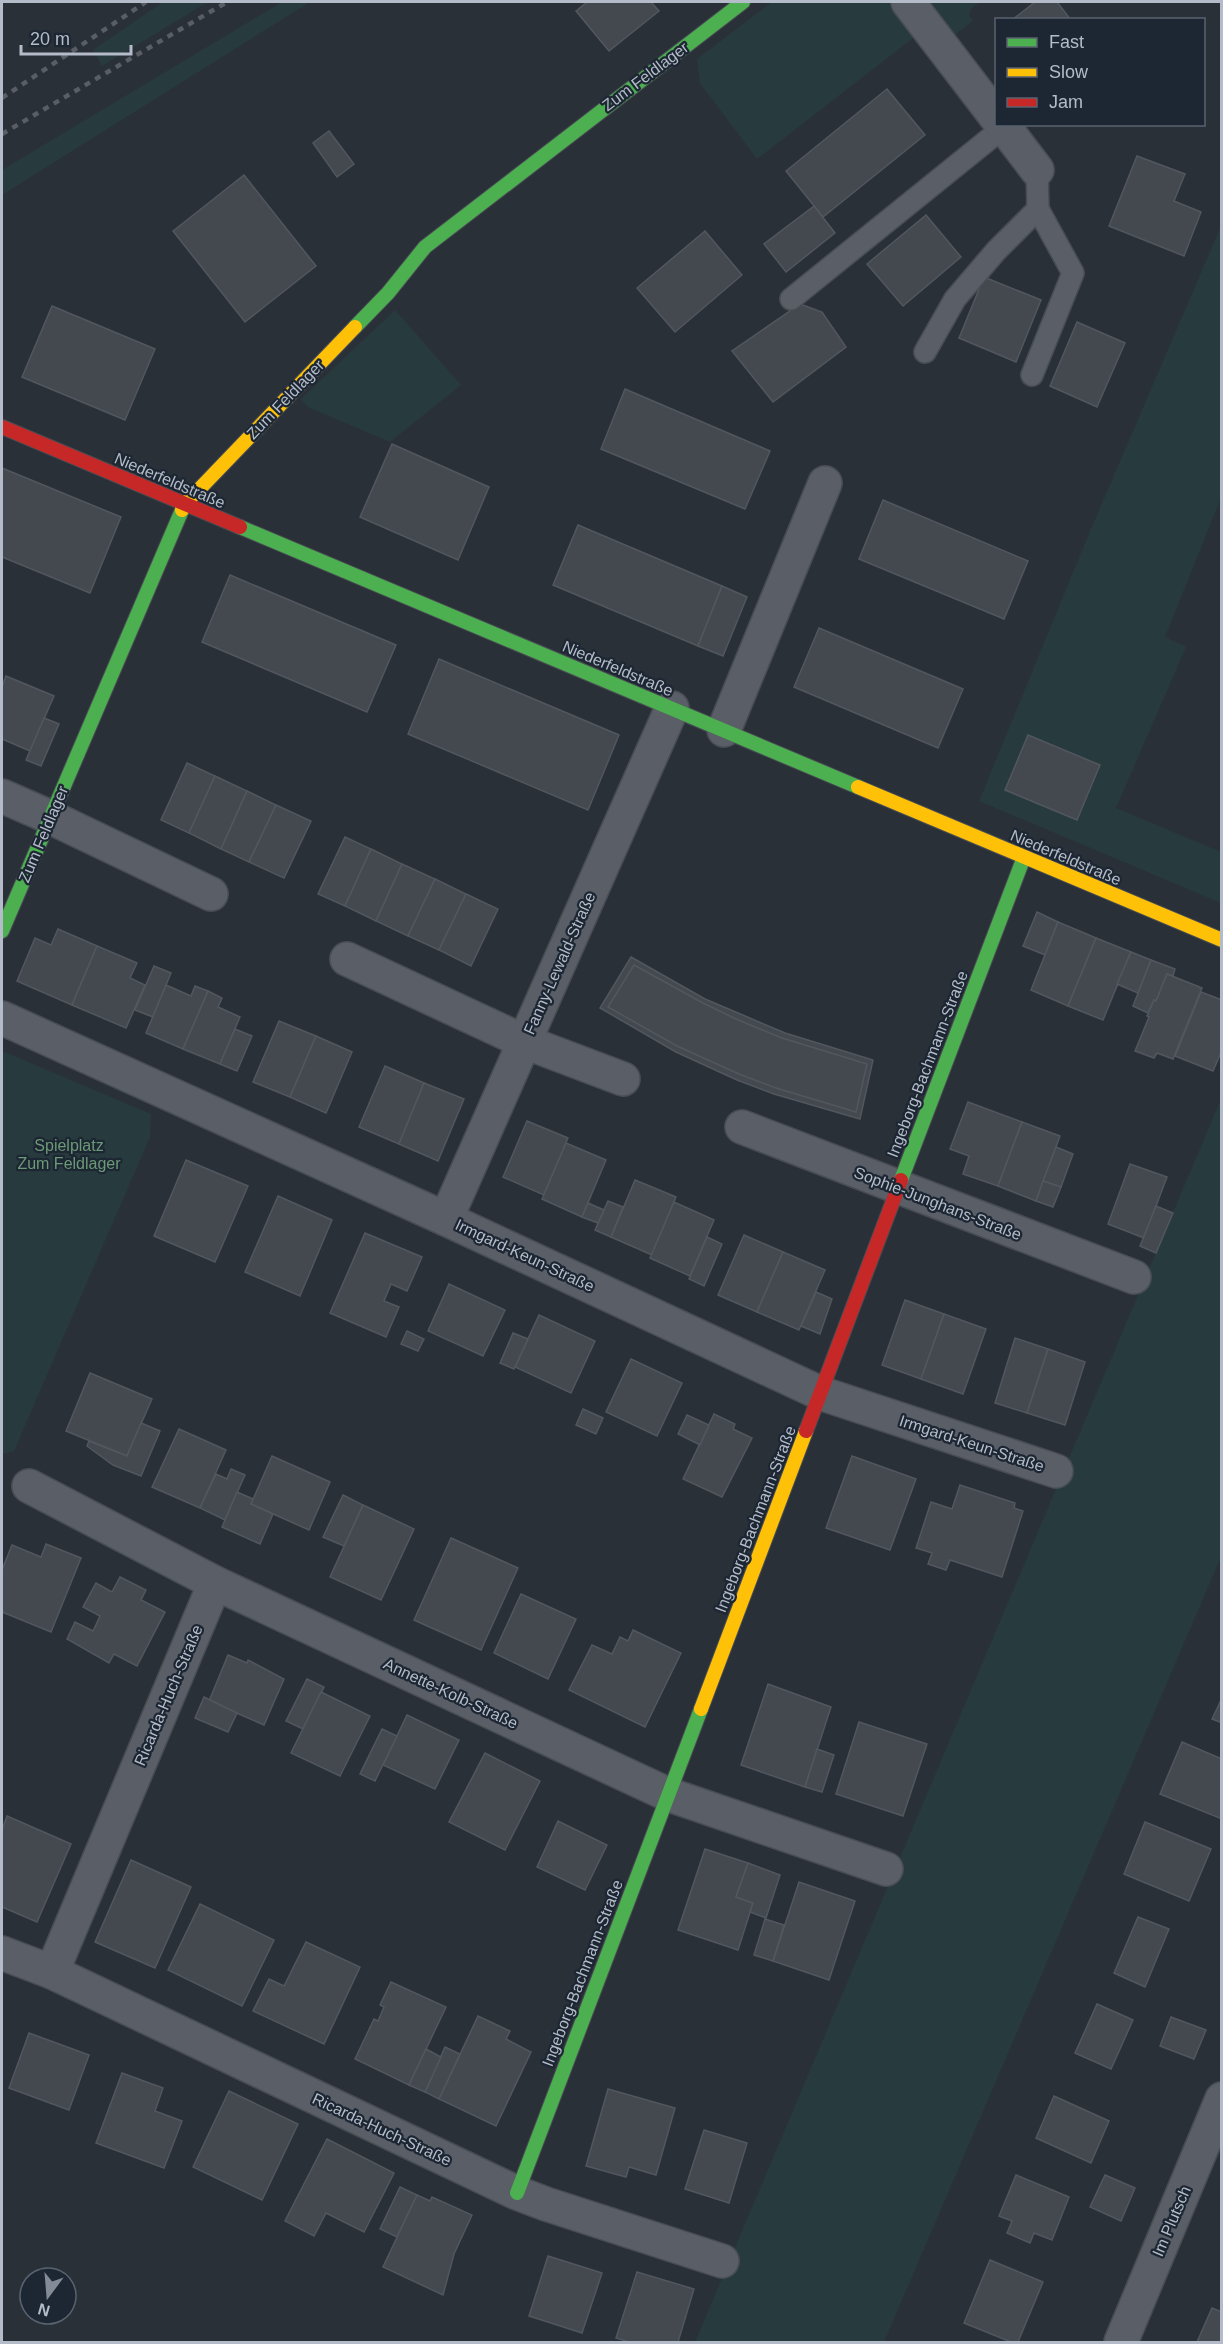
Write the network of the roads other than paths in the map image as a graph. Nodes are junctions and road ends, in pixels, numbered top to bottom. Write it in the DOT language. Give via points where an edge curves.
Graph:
graph roads {
  1 [pos="743,2"];
  2 [pos="908,2"];
  3 [pos="995,115"];
  4 [pos="997,126"];
  5 [pos="1003,126"];
  6 [pos="1037,170"];
  7 [pos="1038,209"];
  8 [pos="792,298"];
  9 [pos="925,352"];
  10 [pos="1032,375"];
  11 [pos="2,428"];
  12 [pos="825,483"];
  13 [pos="185,504"];
  14 [pos="672,708"];
  15 [pos="724,730"];
  16 [pos="2,796"];
  17 [pos="50,817"];
  18 [pos="1024,856"];
  19 [pos="211,894"];
  20 [pos="2,931"];
  21 [pos="1221,940"];
  22 [pos="347,959"];
  23 [pos="2,1018"];
  24 [pos="525,1042"];
  25 [pos="623,1079"];
  26 [pos="742,1127"];
  27 [pos="898,1188"];
  28 [pos="446,1219"];
  29 [pos="1134,1277"];
  30 [pos="820,1393"];
  31 [pos="1056,1471"];
  32 [pos="29,1486"];
  33 [pos="215,1583"];
  34 [pos="667,1794"];
  35 [pos="886,1869"];
  36 [pos="2,1953"];
  37 [pos="52,1972"];
  38 [pos="1221,2099"];
  39 [pos="517,2193"];
  40 [pos="722,2261"];
  41 [pos="1121,2343"];
  1 -- 13 [label="street, Zum Feldlager" via="425,247 388,293"];
  2 -- 3 [label="street"];
  4 -- 8 [label="lane"];
  5 -- 6 [label="street"];
  6 -- 7 [label="lane"];
  7 -- 9 [label="lane" via="955,299"];
  7 -- 10 [label="lane" via="1073,273"];
  11 -- 13 [label="street, Niederfeldstraße"];
  12 -- 15 [label="street"];
  13 -- 14 [label="street, Niederfeldstraße"];
  13 -- 17 [label="street, Zum Feldlager"];
  14 -- 15 [label="street, Niederfeldstraße"];
  14 -- 24 [label="street, Fanny-Lewald-Straße"];
  15 -- 18 [label="street, Niederfeldstraße"];
  16 -- 17 [label="street"];
  17 -- 19 [label="street"];
  17 -- 20 [label="street, Zum Feldlager"];
  18 -- 21 [label="street, Niederfeldstraße"];
  18 -- 27 [label="street, Ingeborg-Bachmann-Straße"];
  22 -- 24 [label="street"];
  23 -- 28 [label="street, Irmgard-Keun-Straße"];
  24 -- 25 [label="street"];
  24 -- 28 [label="street, Fanny-Lewald-Straße"];
  26 -- 27 [label="street, Sophie-Junghans-Straße"];
  27 -- 29 [label="street, Sophie-Junghans-Straße"];
  27 -- 30 [label="street, Ingeborg-Bachmann-Straße"];
  28 -- 30 [label="street, Irmgard-Keun-Straße"];
  30 -- 31 [label="street, Irmgard-Keun-Straße"];
  30 -- 34 [label="street, Ingeborg-Bachmann-Straße"];
  32 -- 33 [label="street, Annette-Kolb-Straße"];
  33 -- 34 [label="street, Annette-Kolb-Straße"];
  33 -- 37 [label="street, Ricarda-Huch-Straße"];
  34 -- 35 [label="street, Annette-Kolb-Straße"];
  34 -- 39 [label="street, Ingeborg-Bachmann-Straße"];
  36 -- 37 [label="street, Ricarda-Huch-Straße"];
  37 -- 39 [label="street, Ricarda-Huch-Straße"];
  38 -- 41 [label="street, Im Plutsch"];
  39 -- 40 [label="street, Ricarda-Huch-Straße"];
}
